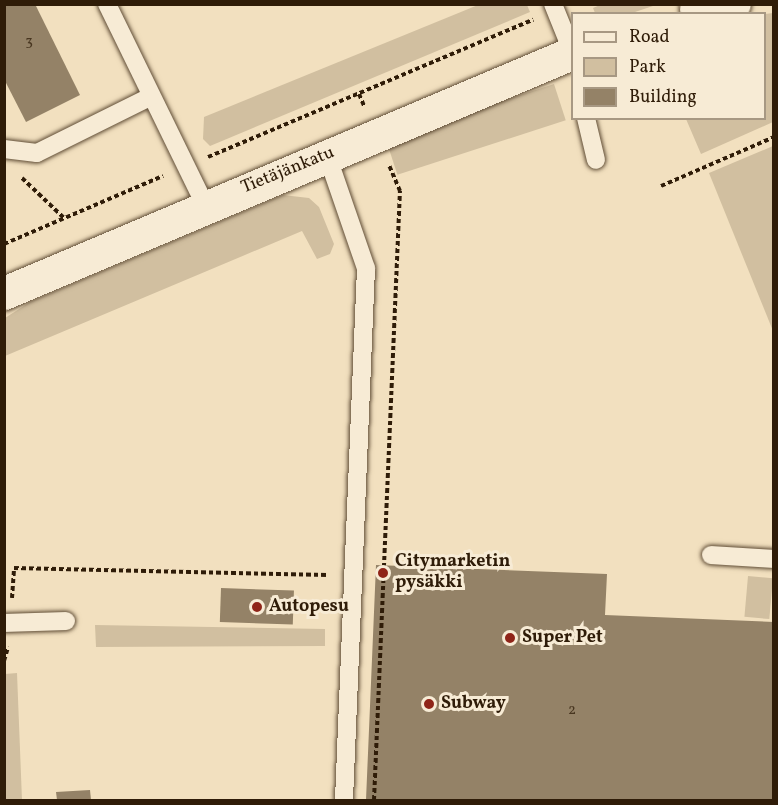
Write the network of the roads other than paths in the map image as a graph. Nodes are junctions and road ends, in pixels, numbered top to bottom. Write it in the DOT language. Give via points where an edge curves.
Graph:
graph roads {
  1 [pos="106,4"];
  2 [pos="734,4"];
  3 [pos="554,7"];
  4 [pos="694,9"];
  5 [pos="571,47"];
  6 [pos="571,53"];
  7 [pos="150,97"];
  8 [pos="586,120"];
  9 [pos="7,150"];
  10 [pos="327,155"];
  11 [pos="596,160"];
  12 [pos="205,205"];
  13 [pos="4,293"];
  14 [pos="711,555"];
  15 [pos="774,560"];
  16 [pos="66,621"];
  17 [pos="7,623"];
  18 [pos="344,801"];
  1 -- 7 [label="lane"];
  2 -- 4 [label="street"];
  3 -- 5 [label="lane"];
  6 -- 10 [label="street, Tietäjänkatu"];
  7 -- 9 [label="lane" via="37,153"];
  7 -- 12 [label="lane"];
  8 -- 11 [label="lane"];
  10 -- 12 [label="street, Tietäjänkatu"];
  10 -- 18 [label="lane" via="366,268"];
  12 -- 13 [label="street, Tietäjänkatu"];
  14 -- 15 [label="lane"];
  16 -- 17 [label="lane"];
}
